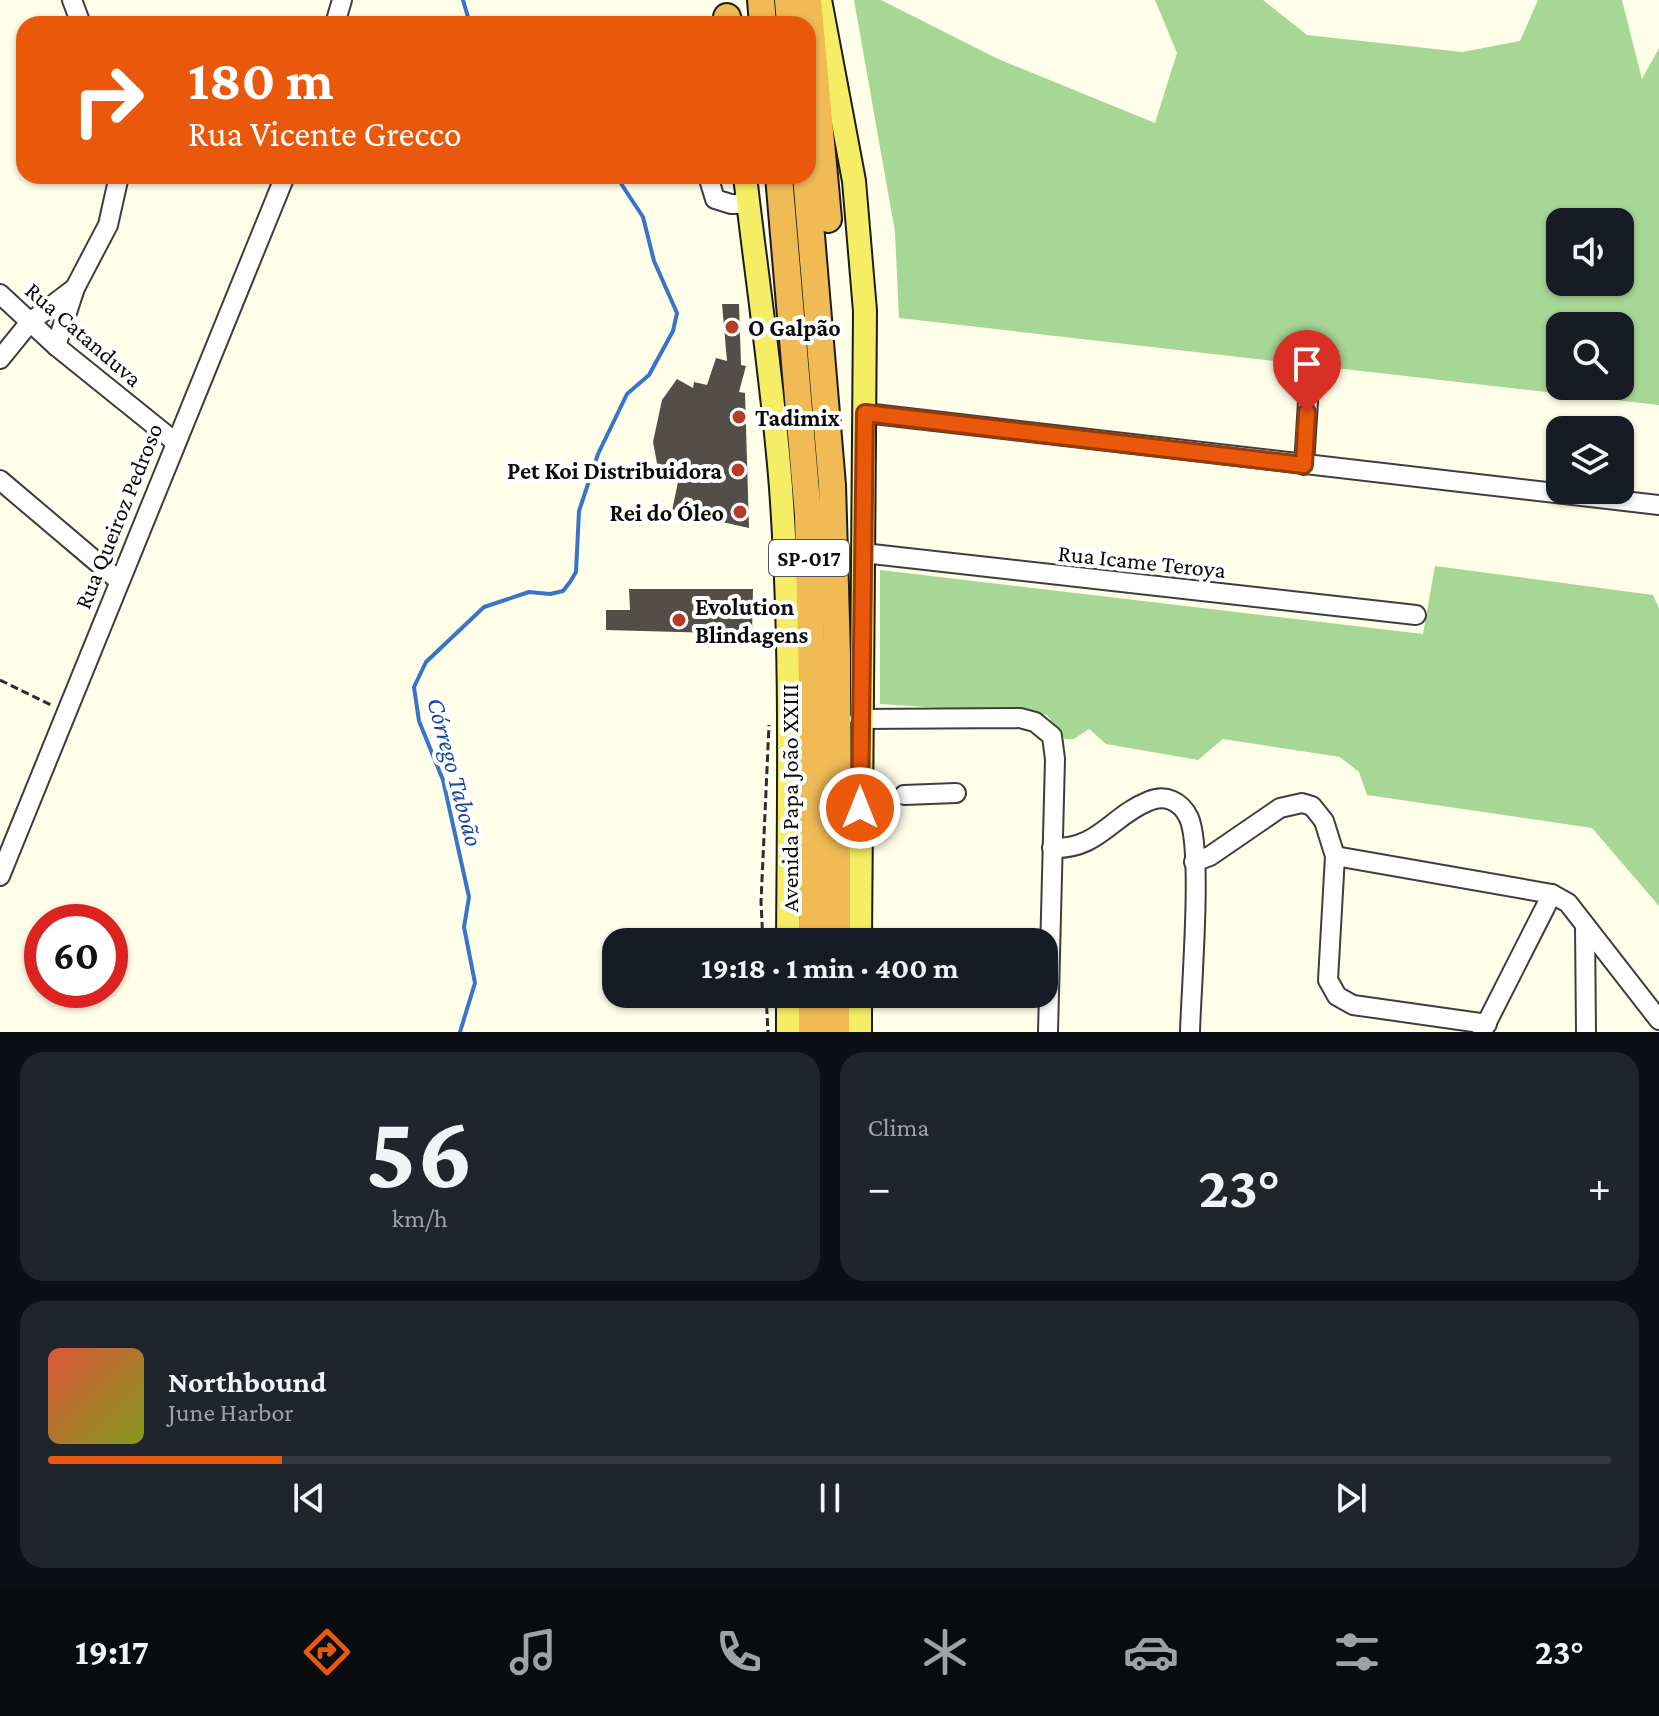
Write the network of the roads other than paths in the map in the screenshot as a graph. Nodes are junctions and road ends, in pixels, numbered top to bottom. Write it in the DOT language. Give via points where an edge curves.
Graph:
graph roads {
  1 [pos="820,0"];
  2 [pos="816,90"];
  3 [pos="117,184"];
  4 [pos="282,184"];
  5 [pos="710,184"];
  6 [pos="746,184"];
  7 [pos="767,184"];
  8 [pos="780,184"];
  9 [pos="807,184"];
  10 [pos="748,204"];
  11 [pos="75,288"];
  12 [pos="0,294"];
  13 [pos="794,321"];
  14 [pos="30,322"];
  15 [pos="821,322"];
  16 [pos="56,346"];
  17 [pos="0,359"];
  18 [pos="1309,386"];
  19 [pos="865,413"];
  20 [pos="174,441"];
  21 [pos="1304,465"];
  22 [pos="0,480"];
  23 [pos="1659,505"];
  24 [pos="863,553"];
  25 [pos="118,580"];
  26 [pos="1416,615"];
  27 [pos="859,719"];
  28 [pos="956,793"];
  29 [pos="904,795"];
  30 [pos="1193,840"];
  31 [pos="1227,843"];
  32 [pos="1052,848"];
  33 [pos="4,853"];
  34 [pos="1335,856"];
  35 [pos="1194,862"];
  36 [pos="0,876"];
  37 [pos="1552,894"];
  38 [pos="1585,925"];
  39 [pos="788,928"];
  40 [pos="812,928"];
  41 [pos="837,928"];
  42 [pos="860,928"];
  43 [pos="788,1008"];
  44 [pos="812,1008"];
  45 [pos="836,1008"];
  46 [pos="860,1008"];
  47 [pos="1659,1020"];
  48 [pos="1484,1028"];
  49 [pos="788,1032"];
  50 [pos="812,1032"];
  51 [pos="836,1032"];
  52 [pos="860,1032"];
  53 [pos="1048,1032"];
  54 [pos="1190,1032"];
  55 [pos="1586,1032"];
  1 -- 19 [label="main road" via="848,135 860,233"];
  2 -- 15 [label="highway" via="830,275"];
  3 -- 11 [label="street" via="108,225"];
  4 -- 20 [label="street, Rua Queiroz Pedroso"];
  5 -- 10 [label="street" via="715,199"];
  6 -- 10 [label="main road, Avenida Papa João XXIII"];
  7 -- 13 [label="highway"];
  8 -- 13 [label="highway, Avenida Papa João XXIII / SP-017"];
  9 -- 15 [label="highway, Avenida Papa João XXIII / SP-017"];
  10 -- 39 [label="main road, Avenida Papa João XXIII" via="772,384 784,533"];
  11 -- 14 [label="street"];
  11 -- 16 [label="street"];
  12 -- 14 [label="street, Rua Catanduva"];
  13 -- 40 [label="highway, Avenida Papa João XXIII / SP-017" via="811,610"];
  14 -- 16 [label="street, Rua Catanduva"];
  14 -- 17 [label="street"];
  15 -- 41 [label="highway, Avenida Papa João XXIII / SP-017" via="836,570"];
  16 -- 20 [label="street, Rua Catanduva"];
  18 -- 21 [label="street"];
  19 -- 21 [label="street"];
  19 -- 24 [label="main road"];
  20 -- 25 [label="street, Rua Queiroz Pedroso"];
  21 -- 23 [label="street"];
  22 -- 25 [label="street"];
  24 -- 26 [label="street, Rua Icame Teroya"];
  24 -- 27 [label="main road"];
  25 -- 33 [label="street, Rua Queiroz Pedroso" via="67,713"];
  27 -- 32 [label="street" via="1020,718 1040,725 1054,746"];
  27 -- 42 [label="main road"];
  28 -- 29 [label="street"];
  30 -- 31 [label="street"];
  30 -- 32 [label="street" via="1185,812 1161,798 1140,804 1083,846"];
  30 -- 35 [label="street"];
  31 -- 34 [label="street" via="1280,808 1302,803 1319,813"];
  31 -- 35 [label="street"];
  32 -- 53 [label="street"];
  33 -- 36 [label="street, Rua Queiroz Pedroso"];
  34 -- 37 [label="street"];
  34 -- 48 [label="street" via="1327,975 1337,996 1353,1005"];
  35 -- 54 [label="street"];
  37 -- 38 [label="street" via="1568,903"];
  37 -- 48 [label="street"];
  38 -- 47 [label="street"];
  38 -- 55 [label="street"];
  43 -- 49 [label="main road"];
  44 -- 50 [label="highway"];
  45 -- 51 [label="highway"];
  46 -- 52 [label="main road"];
}
